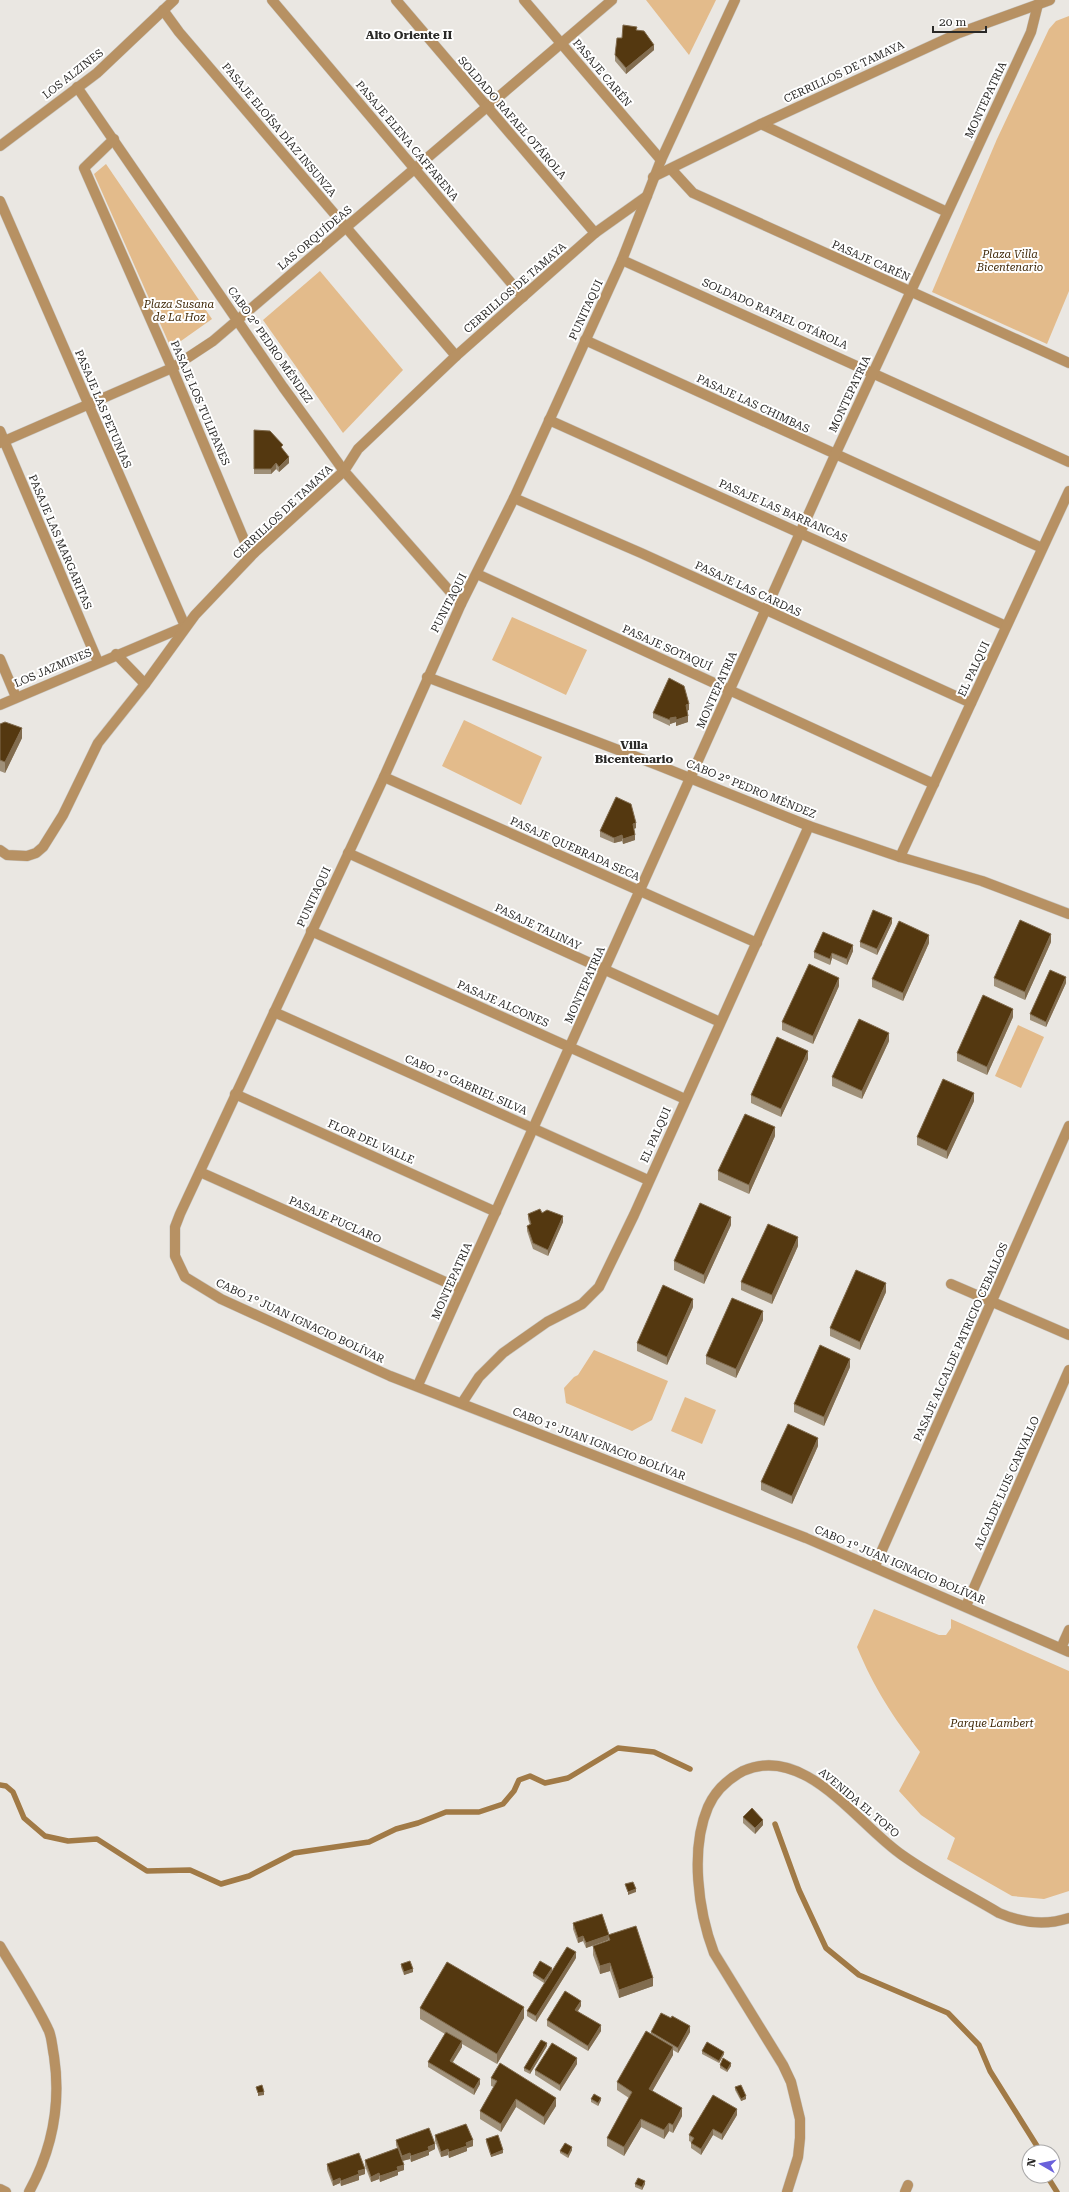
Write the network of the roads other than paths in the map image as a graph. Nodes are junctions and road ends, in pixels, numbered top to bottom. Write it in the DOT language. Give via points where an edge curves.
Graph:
graph roads {
  1 [pos="174,0"];
  2 [pos="272,0"];
  3 [pos="396,0"];
  4 [pos="524,0"];
  5 [pos="612,0"];
  6 [pos="735,0"];
  7 [pos="1050,0"];
  8 [pos="1038,4"];
  9 [pos="163,10"];
  10 [pos="562,43"];
  11 [pos="77,87"];
  12 [pos="488,107"];
  13 [pos="761,124"];
  14 [pos="114,139"];
  15 [pos="0,146"];
  16 [pos="661,160"];
  17 [pos="414,168"];
  18 [pos="671,169"];
  19 [pos="654,177"];
  20 [pos="647,196"];
  21 [pos="0,201"];
  22 [pos="947,212"];
  23 [pos="346,228"];
  24 [pos="595,233"];
  25 [pos="622,260"];
  26 [pos="910,292"];
  27 [pos="523,297"];
  28 [pos="238,319"];
  29 [pos="585,340"];
  30 [pos="456,356"];
  31 [pos="1069,363"];
  32 [pos="172,368"];
  33 [pos="874,373"];
  34 [pos="89,405"];
  35 [pos="549,420"];
  36 [pos="0,431"];
  37 [pos="2,442"];
  38 [pos="835,455"];
  39 [pos="1069,462"];
  40 [pos="344,471"];
  41 [pos="1069,490"];
  42 [pos="514,498"];
  43 [pos="800,533"];
  44 [pos="1042,548"];
  45 [pos="254,554"];
  46 [pos="477,574"];
  47 [pos="461,604"];
  48 [pos="765,610"];
  49 [pos="185,626"];
  50 [pos="1006,626"];
  51 [pos="116,654"];
  52 [pos="0,659"];
  53 [pos="98,662"];
  54 [pos="427,677"];
  55 [pos="145,684"];
  56 [pos="731,690"];
  57 [pos="16,697"];
  58 [pos="971,703"];
  59 [pos="0,705"];
  60 [pos="384,777"];
  61 [pos="691,778"];
  62 [pos="934,784"];
  63 [pos="809,826"];
  64 [pos="0,850"];
  65 [pos="348,853"];
  66 [pos="900,857"];
  67 [pos="640,892"];
  68 [pos="1069,914"];
  69 [pos="311,931"];
  70 [pos="757,944"];
  71 [pos="605,971"];
  72 [pos="274,1012"];
  73 [pos="720,1022"];
  74 [pos="570,1047"];
  75 [pos="235,1094"];
  76 [pos="685,1099"];
  77 [pos="1069,1126"];
  78 [pos="534,1129"];
  79 [pos="200,1172"];
  80 [pos="648,1180"];
  81 [pos="496,1212"];
  82 [pos="180,1214"];
  83 [pos="951,1284"];
  84 [pos="461,1289"];
  85 [pos="992,1302"];
  86 [pos="1069,1335"];
  87 [pos="1069,1370"];
  88 [pos="418,1385"];
  89 [pos="462,1403"];
  90 [pos="875,1566"];
  91 [pos="966,1606"];
  92 [pos="1069,1630"];
  93 [pos="1065,1650"];
  94 [pos="1069,1918"];
  95 [pos="0,1946"];
  96 [pos="0,2189"];
  97 [pos="6,2192"];
  98 [pos="29,2192"];
  99 [pos="787,2192"];
  1 -- 9 [label="street, LOS ALZINES"];
  2 -- 17 [label="street, PASAJE ELENA CAFFARENA"];
  3 -- 12 [label="street, SOLDADO RAFAEL OTÁROLA"];
  4 -- 10 [label="street, PASAJE CARÉN"];
  5 -- 10 [label="street, LAS ORQUÍDEAS"];
  6 -- 16 [label="street, PUNITAQUI"];
  7 -- 8 [label="street, CERRILLOS DE TAMAYA"];
  8 -- 13 [label="street, CERRILLOS DE TAMAYA" via="959,33"];
  8 -- 22 [label="street, MONTEPATRIA" via="1031,32"];
  9 -- 11 [label="street, LOS ALZINES" via="97,73"];
  9 -- 23 [label="street, PASAJE ELOÍSA DÍAZ INSUNZA"];
  10 -- 12 [label="street, LAS ORQUÍDEAS"];
  10 -- 16 [label="street, PASAJE CARÉN"];
  11 -- 14 [label="street, CABO 2° PEDRO MÉNDEZ"];
  11 -- 15 [label="street, LOS ALZINES"];
  12 -- 17 [label="street, LAS ORQUÍDEAS"];
  12 -- 24 [label="street, SOLDADO RAFAEL OTÁROLA"];
  13 -- 18 [label="street, CERRILLOS DE TAMAYA"];
  13 -- 22 [label="street"];
  14 -- 28 [label="street, CABO 2° PEDRO MÉNDEZ"];
  14 -- 32 [label="street, PASAJE LOS TULIPANES" via="84,168"];
  16 -- 19 [label="street, PUNITAQUI"];
  17 -- 23 [label="street, LAS ORQUÍDEAS"];
  17 -- 27 [label="street, PASAJE ELENA CAFFARENA"];
  18 -- 19 [label="street, CERRILLOS DE TAMAYA"];
  18 -- 26 [label="street, PASAJE CARÉN" via="692,193"];
  19 -- 20 [label="street, PUNITAQUI"];
  20 -- 24 [label="street, CERRILLOS DE TAMAYA"];
  20 -- 25 [label="street, PUNITAQUI"];
  21 -- 34 [label="street, PASAJE LAS PETUNIAS"];
  22 -- 26 [label="street, MONTEPATRIA"];
  23 -- 28 [label="street, LAS ORQUÍDEAS"];
  23 -- 30 [label="street, PASAJE ELOÍSA DÍAZ INSUNZA"];
  24 -- 27 [label="street, CERRILLOS DE TAMAYA"];
  25 -- 29 [label="street, PUNITAQUI"];
  25 -- 33 [label="street, SOLDADO RAFAEL OTÁROLA"];
  26 -- 31 [label="street, PASAJE CARÉN"];
  26 -- 33 [label="street, MONTEPATRIA"];
  27 -- 30 [label="street, CERRILLOS DE TAMAYA"];
  28 -- 32 [label="street, LAS ORQUÍDEAS" via="213,341"];
  28 -- 40 [label="street, CABO 2° PEDRO MÉNDEZ"];
  29 -- 35 [label="street, PUNITAQUI"];
  29 -- 38 [label="street, PASAJE LAS CHIMBAS"];
  30 -- 40 [label="street, CERRILLOS DE TAMAYA" via="358,449"];
  32 -- 34 [label="street, LAS ORQUÍDEAS"];
  32 -- 45 [label="street, PASAJE LOS TULIPANES" via="245,542"];
  33 -- 38 [label="street, MONTEPATRIA"];
  33 -- 39 [label="street, SOLDADO RAFAEL OTÁROLA"];
  34 -- 37 [label="street, LAS ORQUÍDEAS"];
  34 -- 49 [label="street, PASAJE LAS PETUNIAS"];
  35 -- 42 [label="street, PUNITAQUI"];
  35 -- 43 [label="street, PASAJE LAS BARRANCAS"];
  36 -- 37 [label="street, PASAJE LAS MARGARITAS"];
  37 -- 53 [label="street, PASAJE LAS MARGARITAS"];
  38 -- 43 [label="street, MONTEPATRIA"];
  38 -- 44 [label="street, PASAJE LAS CHIMBAS"];
  40 -- 45 [label="street, CERRILLOS DE TAMAYA"];
  40 -- 47 [label="street, CABO 2° PEDRO MÉNDEZ"];
  41 -- 44 [label="street, EL PALQUI"];
  42 -- 46 [label="street, PUNITAQUI"];
  42 -- 48 [label="street, PASAJE LAS CARDAS"];
  43 -- 48 [label="street, MONTEPATRIA"];
  43 -- 50 [label="street, PASAJE LAS BARRANCAS"];
  44 -- 50 [label="street, EL PALQUI"];
  45 -- 49 [label="street, CERRILLOS DE TAMAYA"];
  46 -- 47 [label="street, PUNITAQUI"];
  46 -- 56 [label="street, PASAJE SOTAQUÍ"];
  47 -- 54 [label="street, PUNITAQUI"];
  48 -- 56 [label="street, MONTEPATRIA"];
  48 -- 58 [label="street, PASAJE LAS CARDAS"];
  49 -- 51 [label="street, LOS JAZMINES"];
  49 -- 55 [label="street, CERRILLOS DE TAMAYA"];
  50 -- 58 [label="street, EL PALQUI"];
  51 -- 53 [label="street, LOS JAZMINES"];
  51 -- 55 [label="street"];
  52 -- 57 [label="street"];
  53 -- 57 [label="street, LOS JAZMINES"];
  54 -- 60 [label="street, PUNITAQUI"];
  54 -- 61 [label="street, CABO 2° PEDRO MÉNDEZ"];
  55 -- 64 [label="street, CERRILLOS DE TAMAYA" via="98,743 63,815 43,847 27,856 7,855"];
  56 -- 61 [label="street, MONTEPATRIA"];
  56 -- 62 [label="street, PASAJE SOTAQUÍ"];
  57 -- 59 [label="street, LOS JAZMINES"];
  58 -- 62 [label="street, EL PALQUI"];
  60 -- 65 [label="street, PUNITAQUI"];
  60 -- 67 [label="street, PASAJE QUEBRADA SECA"];
  61 -- 63 [label="street, CABO 2° PEDRO MÉNDEZ"];
  61 -- 67 [label="street, MONTEPATRIA"];
  62 -- 66 [label="street, EL PALQUI"];
  63 -- 66 [label="street, CABO 2° PEDRO MÉNDEZ"];
  63 -- 70 [label="street, EL PALQUI"];
  65 -- 69 [label="street, PUNITAQUI"];
  65 -- 71 [label="street, PASAJE TALINAY"];
  66 -- 68 [label="street, CABO 2° PEDRO MÉNDEZ" via="982,881"];
  67 -- 70 [label="street, PASAJE QUEBRADA SECA"];
  67 -- 71 [label="street, MONTEPATRIA"];
  69 -- 72 [label="street, PUNITAQUI"];
  69 -- 74 [label="street, PASAJE ALCONES"];
  70 -- 73 [label="street, EL PALQUI"];
  71 -- 73 [label="street, PASAJE TALINAY"];
  71 -- 74 [label="street, MONTEPATRIA"];
  72 -- 75 [label="street, PUNITAQUI"];
  72 -- 78 [label="street, CABO 1° GABRIEL SILVA"];
  73 -- 76 [label="street, EL PALQUI"];
  74 -- 76 [label="street, PASAJE ALCONES"];
  74 -- 78 [label="street, MONTEPATRIA"];
  75 -- 79 [label="street, PUNITAQUI"];
  75 -- 81 [label="street, FLOR DEL VALLE"];
  76 -- 80 [label="street, EL PALQUI"];
  77 -- 85 [label="street, PASAJE ALCALDE PATRICIO CEBALLOS"];
  78 -- 80 [label="street, CABO 1° GABRIEL SILVA"];
  78 -- 81 [label="street, MONTEPATRIA"];
  79 -- 82 [label="street, PUNITAQUI"];
  79 -- 84 [label="street, PASAJE PUCLARO"];
  80 -- 89 [label="street, EL PALQUI" via="605,1276 592,1296 572,1311 535,1330 503,1353 479,1377"];
  81 -- 84 [label="street, MONTEPATRIA"];
  82 -- 88 [label="street, CABO 1° JUAN IGNACIO BOLÍVAR" via="175,1227 175,1256 185,1277 221,1299 390,1376"];
  83 -- 85 [label="street"];
  84 -- 88 [label="street, MONTEPATRIA"];
  85 -- 86 [label="street"];
  85 -- 90 [label="street, PASAJE ALCALDE PATRICIO CEBALLOS"];
  87 -- 91 [label="street, ALCALDE LUIS CARVALLO"];
  88 -- 89 [label="street, CABO 1° JUAN IGNACIO BOLÍVAR"];
  89 -- 90 [label="street, CABO 1° JUAN IGNACIO BOLÍVAR"];
  90 -- 91 [label="street, CABO 1° JUAN IGNACIO BOLÍVAR"];
  91 -- 93 [label="street, CABO 1° JUAN IGNACIO BOLÍVAR"];
  92 -- 93 [label="street"];
  94 -- 99 [label="street, AVENIDA EL TOFO" via="1037,1923 999,1913 902,1855 799,1770 760,1766 736,1775 726,1782 711,1800 704,1820 699,1852 699,1896 714,1953 783,2065 796,2100 800,2138 796,2169"];
  95 -- 98 [label="street" via="49,2030 55,2067 56,2105 53,2125 42,2164"];
  96 -- 97 [label="street"];
}
